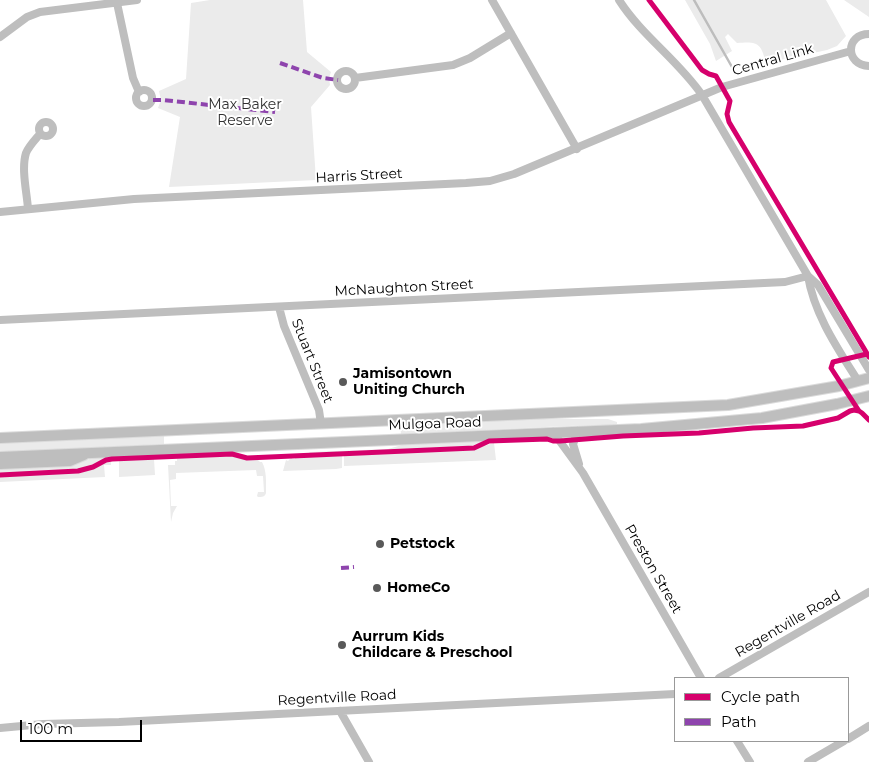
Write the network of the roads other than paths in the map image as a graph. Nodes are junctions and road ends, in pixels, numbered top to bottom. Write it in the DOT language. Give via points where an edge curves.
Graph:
graph roads {
  1 [pos="137,0"];
  2 [pos="492,0"];
  3 [pos="619,0"];
  4 [pos="117,3"];
  5 [pos="511,34"];
  6 [pos="869,34"];
  7 [pos="0,37"];
  8 [pos="851,51"];
  9 [pos="869,66"];
  10 [pos="355,78"];
  11 [pos="139,92"];
  12 [pos="702,95"];
  13 [pos="40,134"];
  14 [pos="577,148"];
  15 [pos="28,209"];
  16 [pos="0,212"];
  17 [pos="808,276"];
  18 [pos="279,307"];
  19 [pos="0,320"];
  20 [pos="869,370"];
  21 [pos="869,378"];
  22 [pos="858,381"];
  23 [pos="869,397"];
  24 [pos="321,424"];
  25 [pos="578,431"];
  26 [pos="553,432"];
  27 [pos="0,438"];
  28 [pos="92,452"];
  29 [pos="0,456"];
  30 [pos="0,464"];
  31 [pos="583,472"];
  32 [pos="869,592"];
  33 [pos="700,677"];
  34 [pos="721,677"];
  35 [pos="674,694"];
  36 [pos="340,710"];
  37 [pos="869,726"];
  38 [pos="0,728"];
  39 [pos="849,738"];
  40 [pos="738,742"];
  41 [pos="842,742"];
  42 [pos="369,762"];
  43 [pos="750,762"];
  44 [pos="808,762"];
  1 -- 4 [label="street"];
  2 -- 5 [label="street"];
  3 -- 12 [label="street"];
  4 -- 7 [label="street" via="40,12 27,17"];
  4 -- 11 [label="street"];
  5 -- 10 [label="street" via="453,65"];
  5 -- 14 [label="street"];
  6 -- 8 [label="street" via="857,37"];
  8 -- 9 [label="street" via="855,60"];
  8 -- 12 [label="street, Central Link"];
  12 -- 14 [label="street, Harris Street"];
  12 -- 17 [label="street"];
  13 -- 15 [label="street" via="29,147 25,159"];
  14 -- 15 [label="street, Harris Street" via="514,174 479,183 134,198"];
  15 -- 16 [label="street, Harris Street"];
  17 -- 18 [label="street, McNaughton Street" via="775,283"];
  17 -- 20 [label="street" via="818,285"];
  17 -- 22 [label="street" via="823,320"];
  18 -- 19 [label="street, McNaughton Street"];
  18 -- 24 [label="street, Stuart Street" via="319,410"];
  21 -- 22 [label="main road, Mulgoa Road"];
  22 -- 23 [label="main road"];
  22 -- 24 [label="main road, Mulgoa Road" via="728,405"];
  23 -- 25 [label="main road, Mulgoa Road" via="762,418"];
  24 -- 27 [label="main road, Mulgoa Road"];
  25 -- 26 [label="main road, Mulgoa Road"];
  25 -- 31 [label="street, Preston Street" via="574,447"];
  26 -- 28 [label="main road, Mulgoa Road"];
  26 -- 31 [label="street, Preston Street"];
  28 -- 29 [label="main road, Mulgoa Road"];
  28 -- 30 [label="main road" via="70,460"];
  31 -- 33 [label="street, Preston Street"];
  32 -- 34 [label="street, Regentville Road"];
  35 -- 36 [label="street, Regentville Road"];
  36 -- 38 [label="street, Regentville Road"];
  36 -- 42 [label="street"];
  37 -- 39 [label="street"];
  40 -- 43 [label="street"];
  41 -- 44 [label="street"];
}
